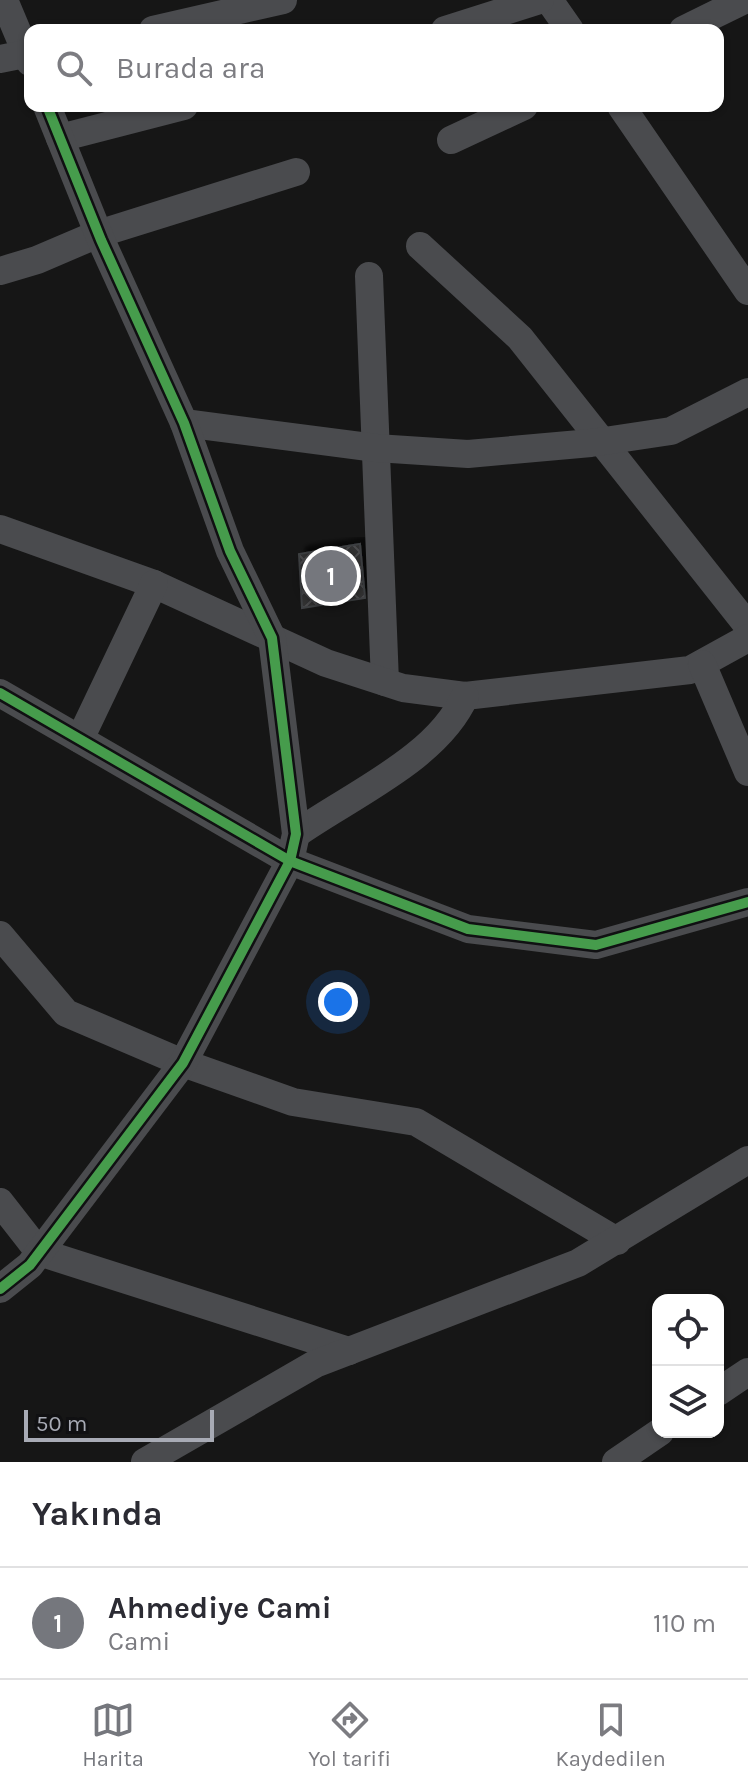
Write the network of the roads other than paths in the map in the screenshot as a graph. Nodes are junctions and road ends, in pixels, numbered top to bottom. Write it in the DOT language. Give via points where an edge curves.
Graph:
graph roads {
  1 [pos="4,0"];
  2 [pos="283,0"];
  3 [pos="540,0"];
  4 [pos="549,0"];
  5 [pos="744,0"];
  6 [pos="179,24"];
  7 [pos="464,24"];
  8 [pos="566,24"];
  9 [pos="695,24"];
  10 [pos="22,57"];
  11 [pos="49,112"];
  12 [pos="161,112"];
  13 [pos="511,112"];
  14 [pos="625,112"];
  15 [pos="60,138"];
  16 [pos="451,140"];
  17 [pos="296,172"];
  18 [pos="98,234"];
  19 [pos="420,246"];
  20 [pos="0,271"];
  21 [pos="369,276"];
  22 [pos="748,291"];
  23 [pos="748,392"];
  24 [pos="184,423"];
  25 [pos="605,441"];
  26 [pos="376,448"];
  27 [pos="0,529"];
  28 [pos="154,584"];
  29 [pos="748,626"];
  30 [pos="272,638"];
  31 [pos="748,638"];
  32 [pos="702,664"];
  33 [pos="385,682"];
  34 [pos="0,693"];
  35 [pos="465,696"];
  36 [pos="80,739"];
  37 [pos="748,772"];
  38 [pos="293,848"];
  39 [pos="748,902"];
  40 [pos="0,935"];
  41 [pos="183,1063"];
  42 [pos="748,1160"];
  43 [pos="0,1202"];
  44 [pos="617,1241"];
  45 [pos="39,1252"];
  46 [pos="0,1289"];
  47 [pos="349,1351"];
  48 [pos="748,1372"];
  49 [pos="724,1388"];
  50 [pos="652,1437"];
  51 [pos="145,1462"];
  52 [pos="616,1462"];
  1 -- 10 [label="street"];
  2 -- 6 [label="street"];
  3 -- 7 [label="street"];
  4 -- 8 [label="street"];
  5 -- 9 [label="street"];
  11 -- 15 [label="street"];
  12 -- 15 [label="street"];
  13 -- 16 [label="street"];
  14 -- 22 [label="street"];
  15 -- 18 [label="street"];
  17 -- 18 [label="street"];
  18 -- 20 [label="street"];
  18 -- 24 [label="street"];
  19 -- 25 [label="street" via="520,338"];
  21 -- 26 [label="street"];
  23 -- 25 [label="street" via="671,431"];
  24 -- 26 [label="street"];
  24 -- 30 [label="street" via="230,551"];
  25 -- 26 [label="street" via="468,454"];
  25 -- 29 [label="street"];
  26 -- 33 [label="street"];
  27 -- 28 [label="street"];
  28 -- 30 [label="street"];
  28 -- 36 [label="street"];
  30 -- 33 [label="street"];
  30 -- 38 [label="street"];
  31 -- 32 [label="street"];
  32 -- 35 [label="street" via="690,670"];
  32 -- 37 [label="street"];
  33 -- 35 [label="street"];
  34 -- 36 [label="street"];
  35 -- 38 [label="street" via="445,730 424,750"];
  36 -- 38 [label="street"];
  38 -- 39 [label="street" via="468,929 596,945"];
  38 -- 41 [label="street"];
  40 -- 41 [label="street" via="66,1013"];
  41 -- 44 [label="street" via="293,1102 416,1122"];
  41 -- 45 [label="street"];
  42 -- 44 [label="street"];
  43 -- 45 [label="street"];
  44 -- 47 [label="street" via="578,1263"];
  45 -- 46 [label="street"];
  45 -- 47 [label="street"];
  47 -- 51 [label="street" via="315,1364"];
  48 -- 49 [label="street"];
  50 -- 52 [label="street"];
}
